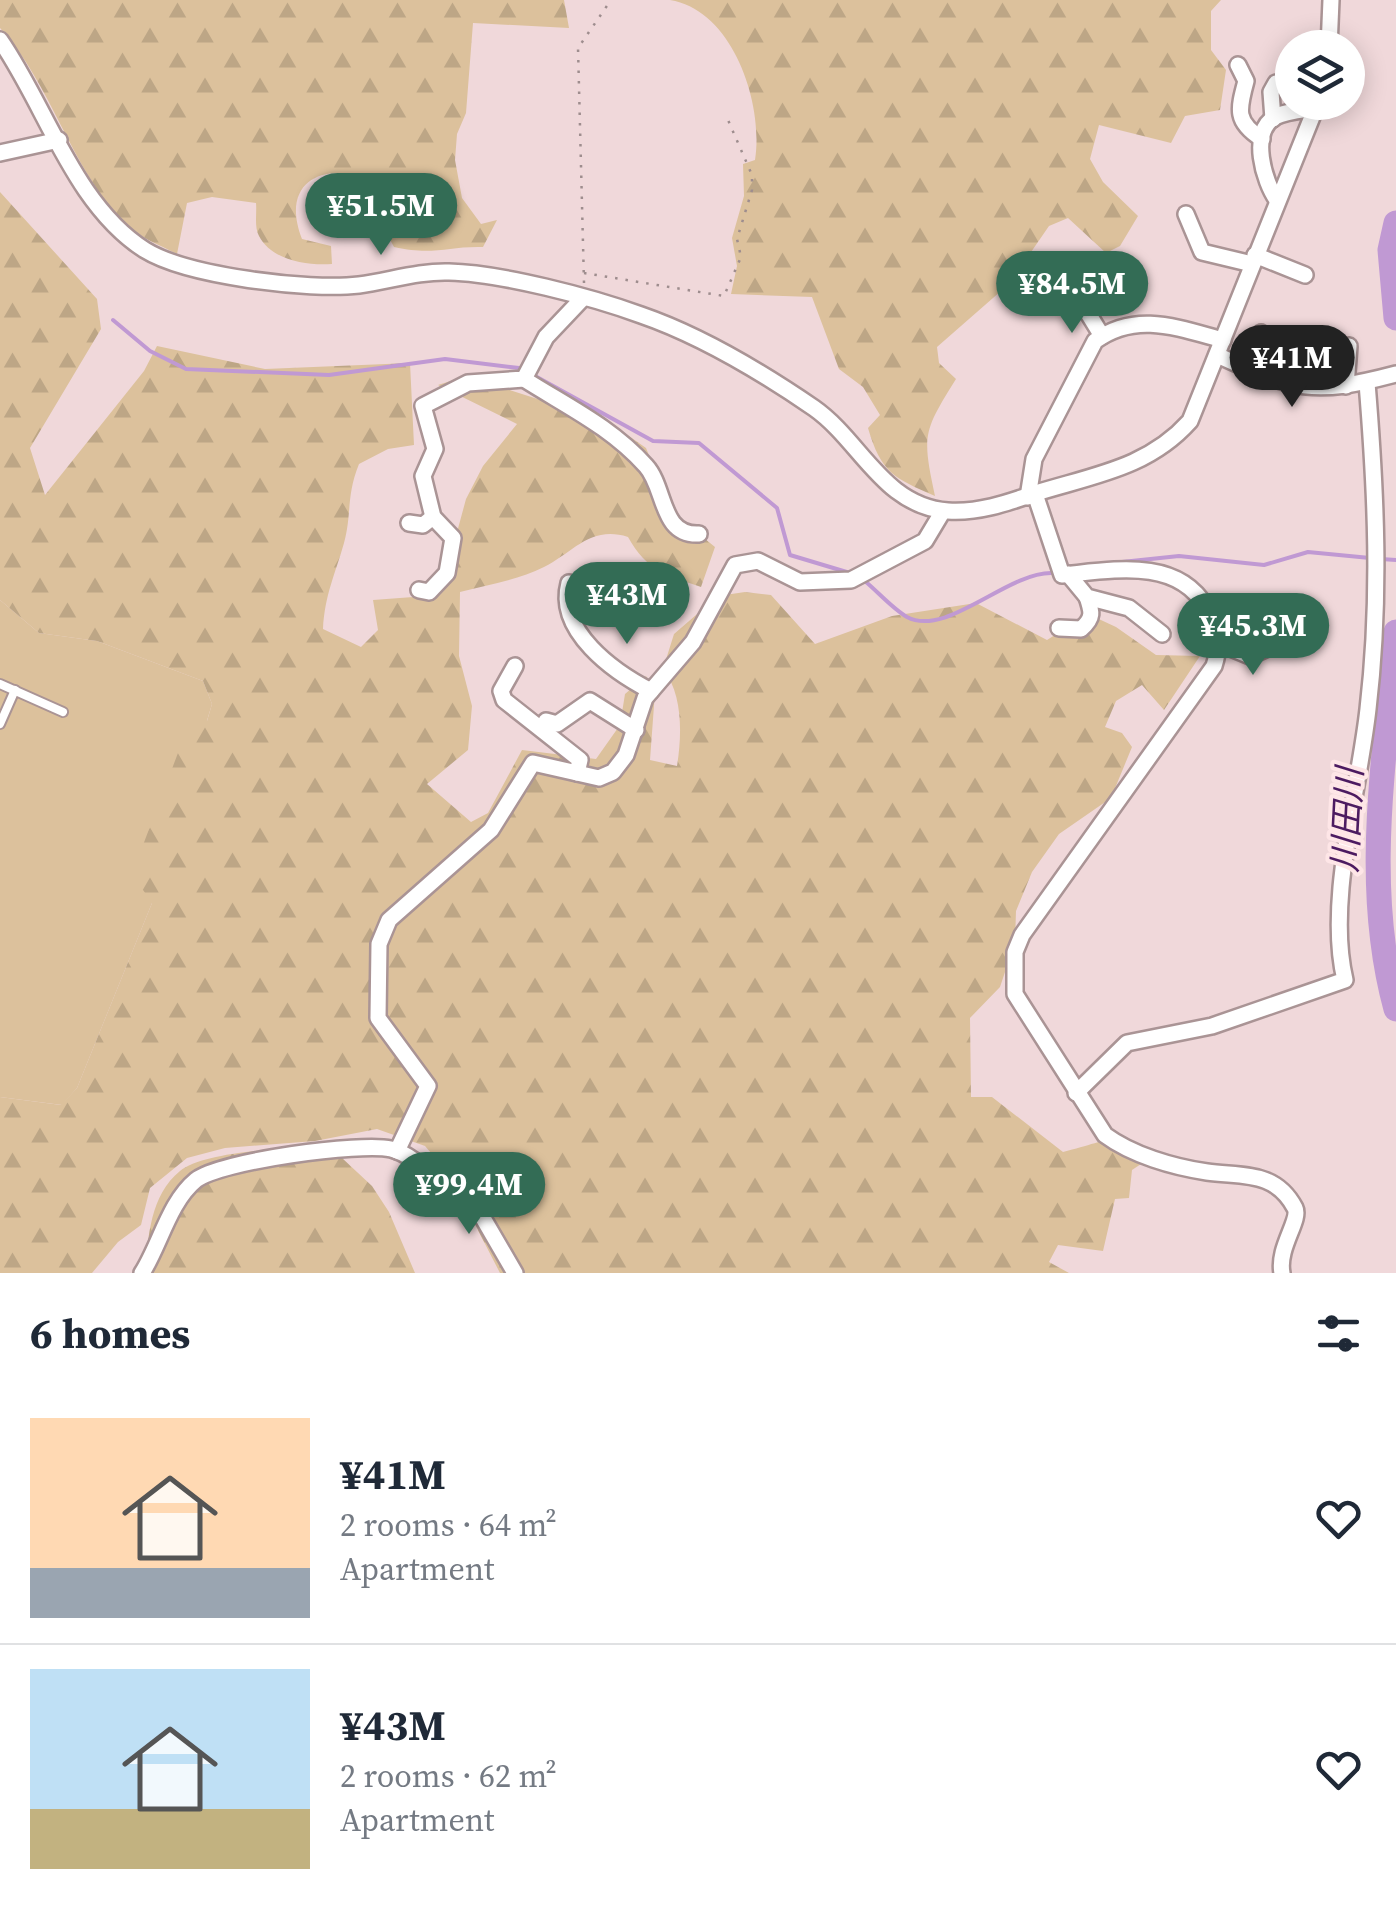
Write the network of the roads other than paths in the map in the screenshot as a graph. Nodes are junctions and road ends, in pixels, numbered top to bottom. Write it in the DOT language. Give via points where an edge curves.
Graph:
graph roads {
  1 [pos="1331,0"];
  2 [pos="1330,30"];
  3 [pos="0,40"];
  4 [pos="1238,65"];
  5 [pos="1275,84"];
  6 [pos="1273,119"];
  7 [pos="1311,120"];
  8 [pos="1262,139"];
  9 [pos="59,140"];
  10 [pos="0,153"];
  11 [pos="1277,200"];
  12 [pos="1186,214"];
  13 [pos="1254,260"];
  14 [pos="1097,274"];
  15 [pos="1305,275"];
  16 [pos="583,299"];
  17 [pos="1261,333"];
  18 [pos="1102,336"];
  19 [pos="1350,346"];
  20 [pos="1220,348"];
  21 [pos="1396,374"];
  22 [pos="1260,375"];
  23 [pos="524,379"];
  24 [pos="1370,381"];
  25 [pos="1346,386"];
  26 [pos="1032,495"];
  27 [pos="943,511"];
  28 [pos="432,517"];
  29 [pos="408,524"];
  30 [pos="700,534"];
  31 [pos="1068,574"];
  32 [pos="569,583"];
  33 [pos="419,590"];
  34 [pos="1087,597"];
  35 [pos="1059,628"];
  36 [pos="1162,634"];
  37 [pos="1221,644"];
  38 [pos="1297,645"];
  39 [pos="516,666"];
  40 [pos="0,684"];
  41 [pos="14,690"];
  42 [pos="651,691"];
  43 [pos="63,712"];
  44 [pos="546,720"];
  45 [pos="0,724"];
  46 [pos="636,730"];
  47 [pos="577,773"];
  48 [pos="1076,1093"];
  49 [pos="397,1150"];
  50 [pos="142,1273"];
  51 [pos="516,1273"];
  52 [pos="1282,1273"];
  1 -- 2 [label="street"];
  3 -- 9 [label="street"];
  4 -- 8 [label="street" via="1246,81 1238,111 1244,128"];
  5 -- 6 [label="street"];
  6 -- 8 [label="street"];
  7 -- 11 [label="street"];
  8 -- 11 [label="street" via="1264,183"];
  9 -- 10 [label="street"];
  9 -- 16 [label="street" via="117,229 148,252 200,272 356,285 448,272"];
  11 -- 13 [label="street"];
  12 -- 13 [label="street" via="1202,252"];
  13 -- 15 [label="street"];
  13 -- 20 [label="street"];
  14 -- 18 [label="street" via="1089,283 1086,310"];
  16 -- 23 [label="street" via="546,337"];
  16 -- 27 [label="street" via="699,338 816,410 880,480 909,500"];
  17 -- 22 [label="street"];
  18 -- 20 [label="street" via="1144,322"];
  18 -- 26 [label="street" via="1034,460"];
  19 -- 25 [label="street"];
  20 -- 22 [label="street"];
  20 -- 26 [label="street" via="1190,421 1172,441 1092,480"];
  21 -- 24 [label="street"];
  22 -- 25 [label="street" via="1288,386"];
  23 -- 28 [label="street" via="468,383 423,406 435,449 423,476"];
  23 -- 30 [label="street" via="602,423 649,469 667,517"];
  24 -- 25 [label="street"];
  24 -- 48 [label="street" via="1378,548 1368,706 1337,923 1345,980 1212,1026 1127,1042"];
  26 -- 27 [label="street"];
  26 -- 31 [label="street" via="1062,575"];
  27 -- 42 [label="street" via="924,541 851,580 800,582 758,561 735,565 693,642"];
  28 -- 29 [label="street" via="423,525"];
  28 -- 33 [label="street" via="454,538 451,555 440,583 429,592"];
  31 -- 34 [label="street"];
  31 -- 37 [label="street" via="1174,575 1194,586"];
  32 -- 42 [label="street" via="570,615 580,637"];
  34 -- 35 [label="street" via="1090,622 1082,629"];
  34 -- 36 [label="street" via="1129,608"];
  37 -- 38 [label="street" via="1250,656"];
  37 -- 48 [label="street" via="1214,666 1015,952 1015,994"];
  39 -- 47 [label="street" via="501,691 504,700 580,760"];
  40 -- 41 [label="lane"];
  41 -- 43 [label="lane"];
  41 -- 45 [label="lane"];
  42 -- 46 [label="street"];
  44 -- 46 [label="street" via="556,724 590,701"];
  46 -- 47 [label="street" via="612,772 599,778"];
  47 -- 49 [label="street" via="533,763 491,830 389,920 379,944 378,1018 428,1086"];
  48 -- 52 [label="street" via="1120,1146 1178,1165 1272,1180 1298,1219 1282,1244"];
  49 -- 50 [label="street" via="369,1145 241,1164 198,1178"];
  49 -- 51 [label="street" via="483,1218"];
}
